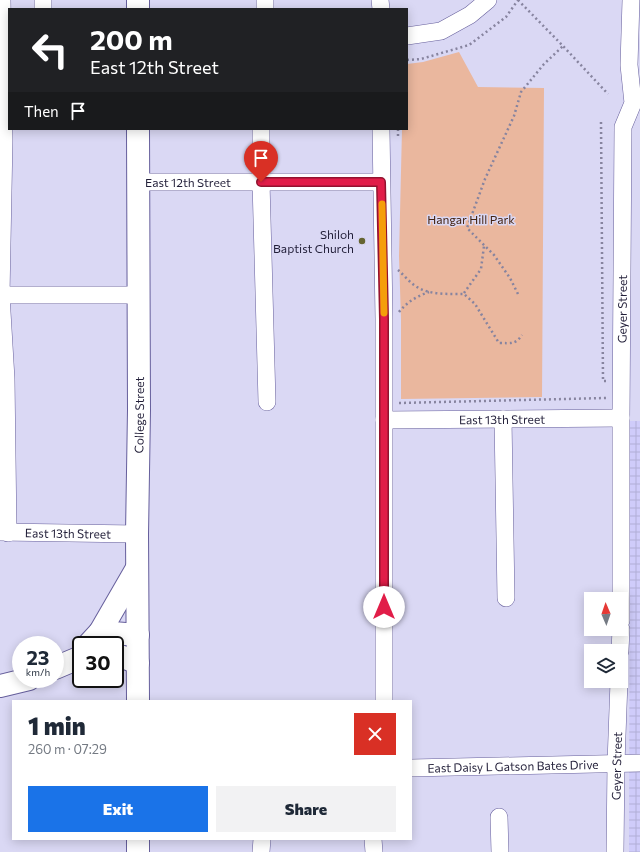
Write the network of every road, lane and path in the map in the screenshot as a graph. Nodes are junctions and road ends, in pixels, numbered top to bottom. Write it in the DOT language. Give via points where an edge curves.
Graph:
graph roads {
  1 [pos="2,0"];
  2 [pos="488,0"];
  3 [pos="518,0"];
  4 [pos="631,0"];
  5 [pos="408,36"];
  6 [pos="563,46"];
  7 [pos="4,56"];
  8 [pos="408,60"];
  9 [pos="608,94"];
  10 [pos="601,122"];
  11 [pos="138,130"];
  12 [pos="261,130"];
  13 [pos="381,130"];
  14 [pos="139,182"];
  15 [pos="261,182"];
  16 [pos="381,182"];
  17 [pos="484,245"];
  18 [pos="396,268"];
  19 [pos="429,291"];
  20 [pos="464,294"];
  21 [pos="518,294"];
  22 [pos="0,295"];
  23 [pos="138,295"];
  24 [pos="398,314"];
  25 [pos="522,335"];
  26 [pos="610,381"];
  27 [pos="609,392"];
  28 [pos="267,402"];
  29 [pos="398,403"];
  30 [pos="620,418"];
  31 [pos="384,420"];
  32 [pos="503,420"];
  33 [pos="4,532"];
  34 [pos="137,534"];
  35 [pos="137,568"];
  36 [pos="621,592"];
  37 [pos="506,598"];
  38 [pos="138,635"];
  39 [pos="96,636"];
  40 [pos="124,636"];
  41 [pos="124,658"];
  42 [pos="138,663"];
  43 [pos="12,683"];
  44 [pos="0,686"];
  45 [pos="619,688"];
  46 [pos="138,700"];
  47 [pos="384,700"];
  48 [pos="616,763"];
  49 [pos="640,763"];
  50 [pos="412,768"];
  51 [pos="499,817"];
  52 [pos="138,840"];
  53 [pos="262,840"];
  54 [pos="373,840"];
  55 [pos="138,852"];
  56 [pos="261,852"];
  57 [pos="374,852"];
  58 [pos="500,852"];
  59 [pos="615,852"];
  1 -- 7 [label="street"];
  2 -- 5 [label="street" via="470,15 441,31"];
  3 -- 6 [label="path"];
  3 -- 8 [label="path" via="506,17 469,45"];
  4 -- 30 [label="street, Geyer Street" via="629,65 633,103 624,127"];
  6 -- 9 [label="path"];
  6 -- 17 [label="path" via="521,92 514,116 485,179 467,228"];
  7 -- 22 [label="street"];
  10 -- 26 [label="path" via="603,382"];
  11 -- 14 [label="main road, College Street"];
  12 -- 15 [label="street"];
  13 -- 16 [label="street"];
  14 -- 15 [label="street, East 12th Street"];
  14 -- 23 [label="main road, College Street"];
  15 -- 16 [label="street, East 12th Street"];
  15 -- 28 [label="street"];
  16 -- 31 [label="street"];
  17 -- 20 [label="path" via="481,269"];
  17 -- 21 [label="path" via="510,278"];
  18 -- 19 [label="path" via="417,287"];
  19 -- 20 [label="path"];
  19 -- 24 [label="path" via="406,304"];
  20 -- 25 [label="path" via="475,304 499,343 517,342"];
  22 -- 23 [label="street"];
  22 -- 33 [label="street" via="6,379"];
  23 -- 34 [label="main road, College Street"];
  27 -- 29 [label="path" via="608,398"];
  30 -- 32 [label="street, East 13th Street"];
  30 -- 36 [label="street, Geyer Street"];
  31 -- 32 [label="street, East 13th Street"];
  31 -- 47 [label="street"];
  32 -- 37 [label="street"];
  33 -- 34 [label="street, East 13th Street"];
  34 -- 35 [label="main road, College Street"];
  35 -- 38 [label="main road, College Street"];
  35 -- 39 [label="main road"];
  38 -- 40 [label="main road"];
  38 -- 42 [label="main road, College Street"];
  41 -- 42 [label="main road"];
  42 -- 46 [label="main road, College Street"];
  43 -- 44 [label="main road"];
  45 -- 48 [label="street, Geyer Street"];
  48 -- 49 [label="street, East Daisy L Gatson Bates Drive"];
  48 -- 50 [label="street, East Daisy L Gatson Bates Drive"];
  48 -- 59 [label="street, Geyer Street"];
  51 -- 58 [label="street"];
  52 -- 55 [label="main road"];
  53 -- 56 [label="street"];
  54 -- 57 [label="street"];
}
